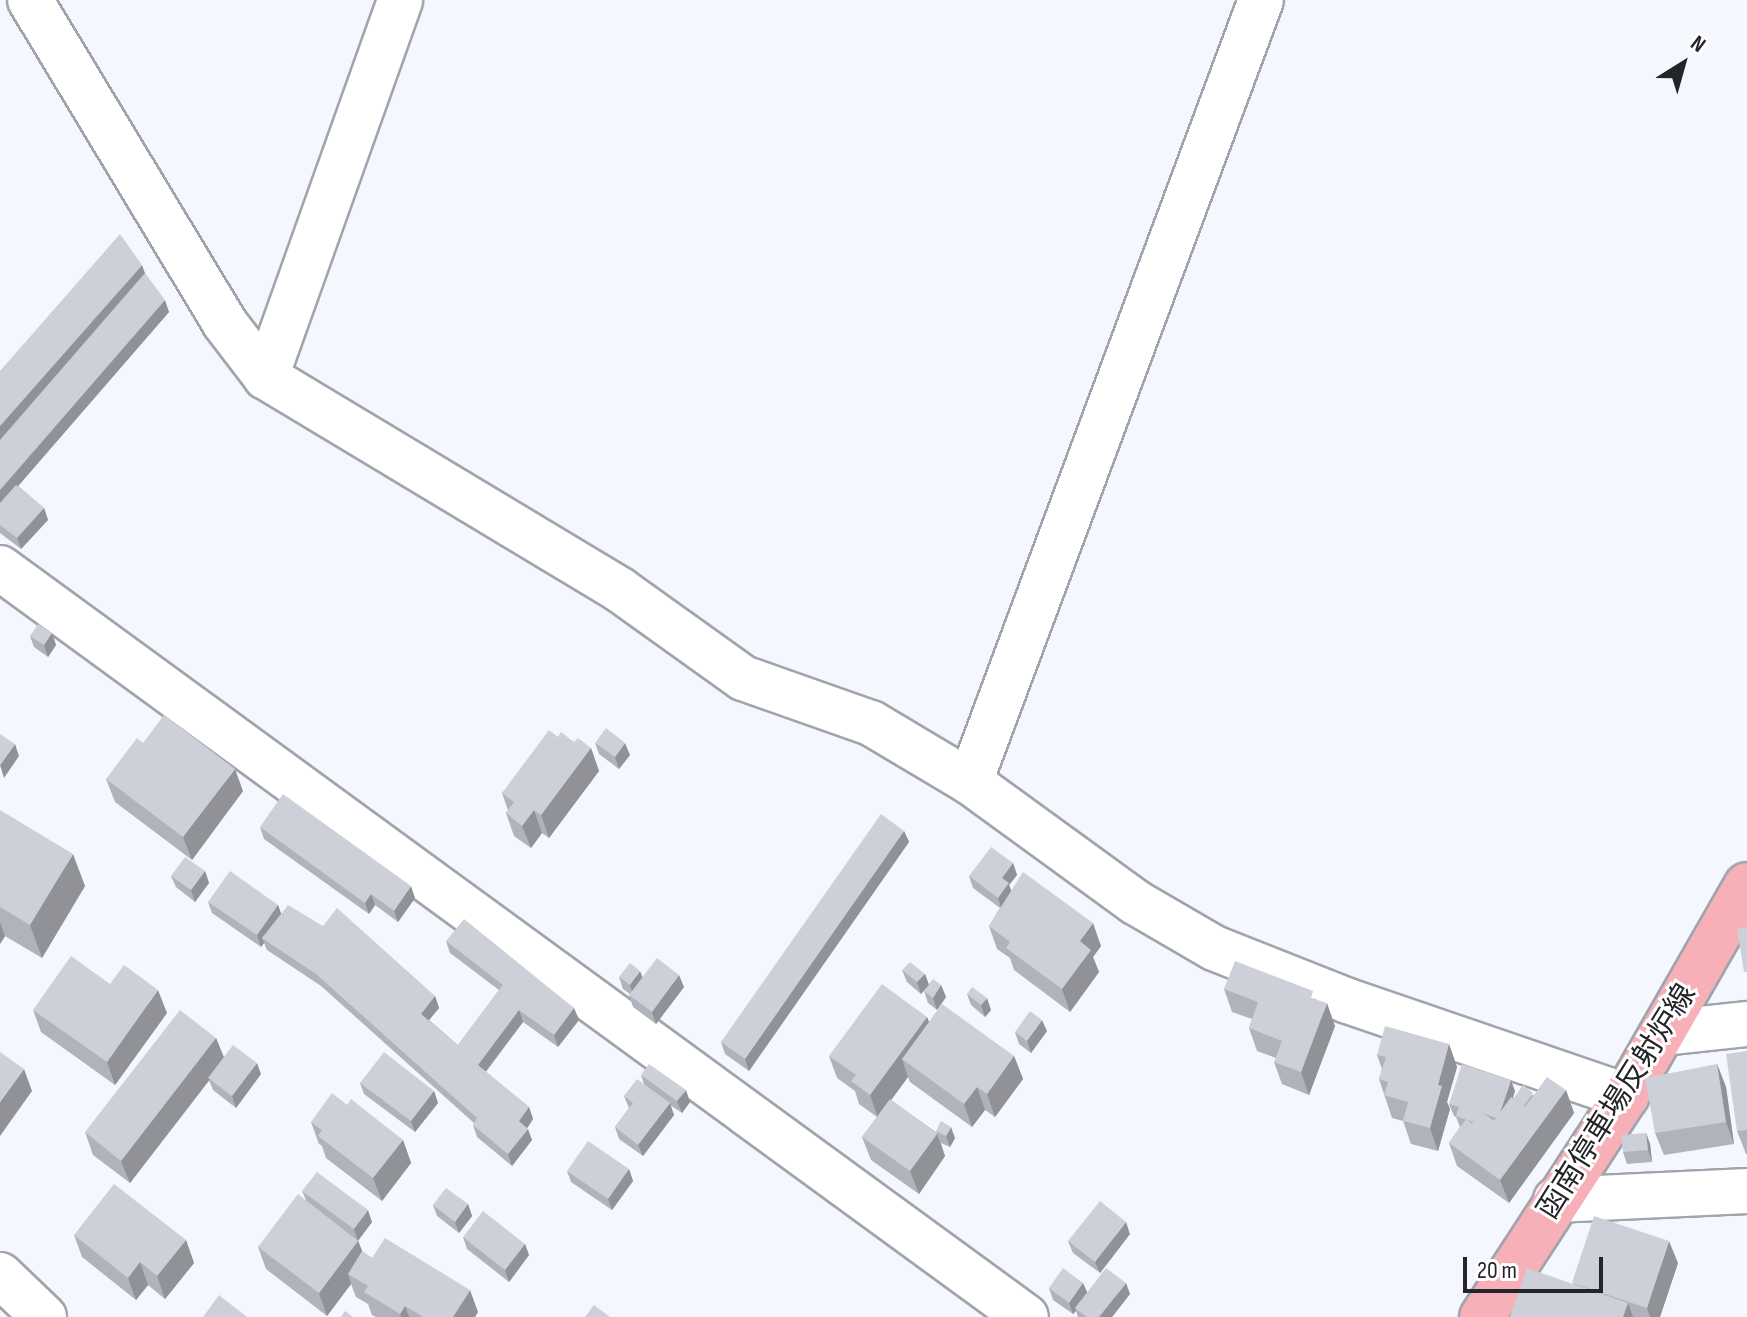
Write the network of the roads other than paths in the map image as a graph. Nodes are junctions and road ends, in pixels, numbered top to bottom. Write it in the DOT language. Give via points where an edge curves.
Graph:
graph roads {
  1 [pos="30,0"];
  2 [pos="400,0"];
  3 [pos="1261,0"];
  4 [pos="266,377"];
  5 [pos="0,568"];
  6 [pos="970,782"];
  7 [pos="1747,885"];
  8 [pos="1747,1024"];
  9 [pos="1663,1033"];
  10 [pos="1626,1096"];
  11 [pos="1747,1191"];
  12 [pos="1556,1200"];
  13 [pos="0,1275"];
  14 [pos="44,1317"];
  15 [pos="1026,1317"];
  16 [pos="1482,1317"];
  1 -- 4 [label="street" via="224,322"];
  2 -- 4 [label="street"];
  3 -- 6 [label="street"];
  4 -- 6 [label="street" via="620,590 743,678 871,723"];
  5 -- 15 [label="street"];
  6 -- 10 [label="street" via="1135,902 1214,948 1348,1001"];
  7 -- 9 [label="main road, 函南停車場反射炉線"];
  8 -- 9 [label="street"];
  9 -- 10 [label="main road, 函南停車場反射炉線"];
  10 -- 12 [label="main road, 函南停車場反射炉線"];
  11 -- 12 [label="street"];
  12 -- 16 [label="main road, 函南停車場反射炉線"];
  13 -- 14 [label="street"];
}
